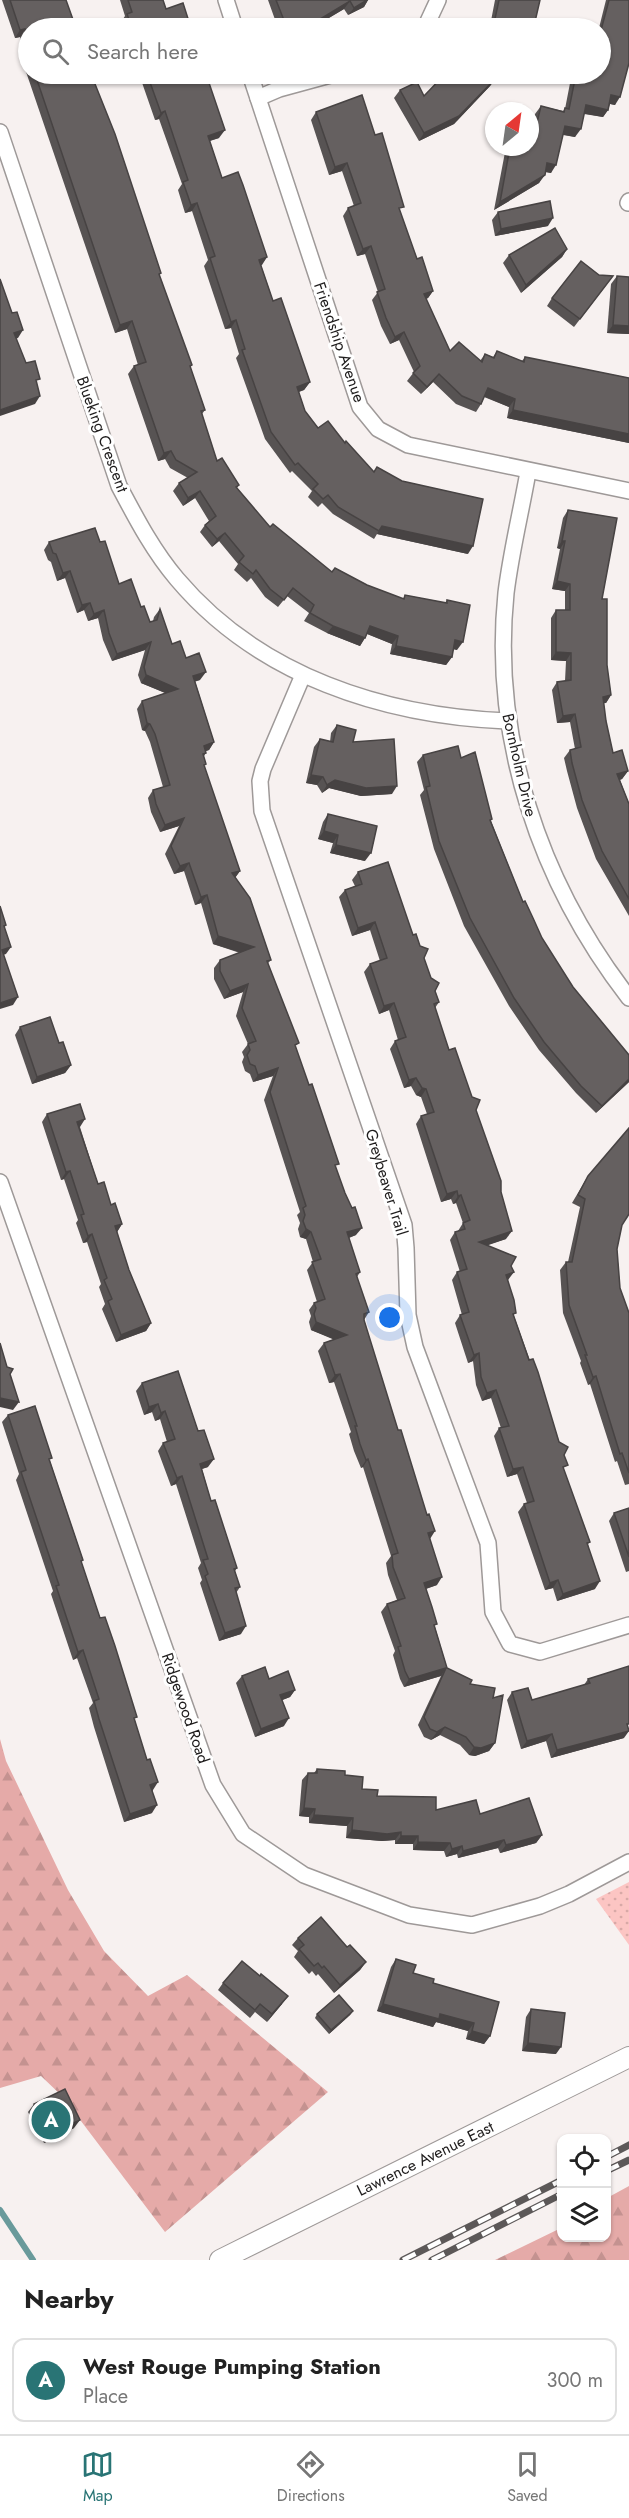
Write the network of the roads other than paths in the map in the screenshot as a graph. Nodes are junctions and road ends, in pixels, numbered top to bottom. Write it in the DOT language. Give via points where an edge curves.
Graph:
graph roads {
  1 [pos="226,0"];
  2 [pos="438,0"];
  3 [pos="232,18"];
  4 [pos="430,18"];
  5 [pos="253,84"];
  6 [pos="297,84"];
  7 [pos="258,98"];
  8 [pos="0,132"];
  9 [pos="528,472"];
  10 [pos="629,491"];
  11 [pos="303,675"];
  12 [pos="507,721"];
  13 [pos="629,998"];
  14 [pos="0,1182"];
  15 [pos="629,1625"];
  16 [pos="629,1862"];
  17 [pos="629,2057"];
  18 [pos="220,2260"];
  1 -- 3 [label="street"];
  2 -- 4 [label="street"];
  5 -- 7 [label="street, Friendship Avenue"];
  6 -- 7 [label="street"];
  7 -- 9 [label="street, Friendship Avenue" via="360,407 378,429 408,445"];
  8 -- 11 [label="street, Blueking Crescent" via="119,486 148,541 177,579 220,622 269,657"];
  9 -- 10 [label="street, Friendship Avenue"];
  9 -- 12 [label="street, Bornholm Drive" via="506,595"];
  11 -- 12 [label="street, Blueking Crescent" via="364,699 394,706"];
  11 -- 15 [label="street, Greybeaver Trail" via="263,769 262,811 404,1225 408,1316 415,1347 488,1543 493,1612 510,1644 540,1652"];
  12 -- 13 [label="street, Bornholm Drive" via="526,804 548,862 571,913"];
  14 -- 16 [label="street, Ridgewood Road" via="213,1785 243,1834 304,1875 409,1915 472,1925 540,1906"];
  17 -- 18 [label="street, Lawrence Avenue East"];
}
